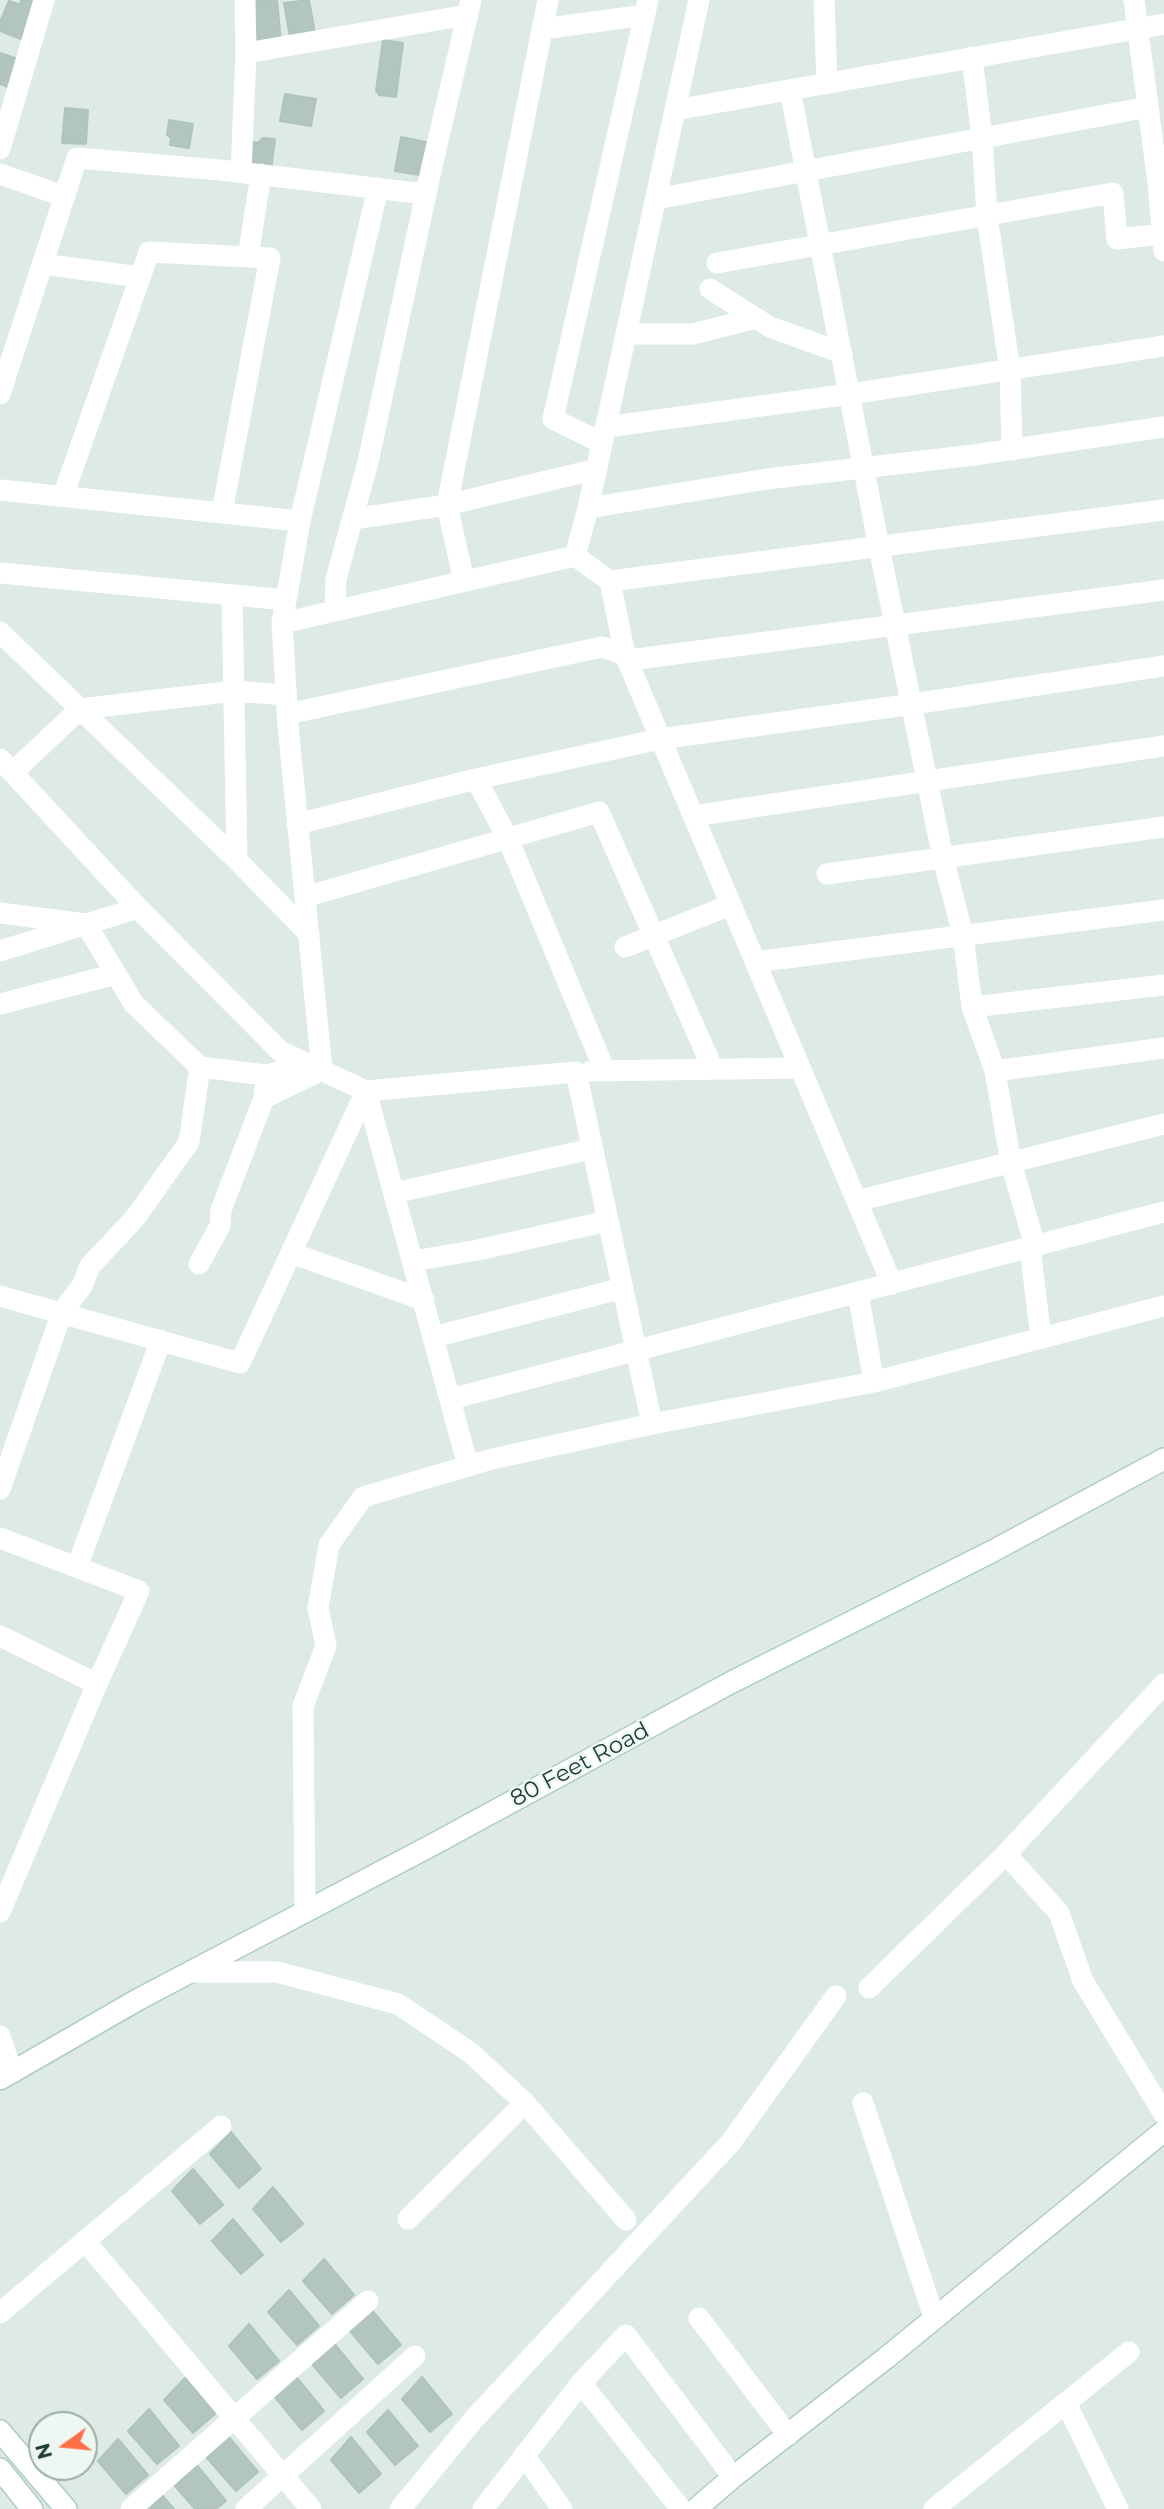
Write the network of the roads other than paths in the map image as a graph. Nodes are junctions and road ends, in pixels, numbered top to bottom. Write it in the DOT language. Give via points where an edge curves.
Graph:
graph roads {
  1 [pos="44,0"];
  2 [pos="245,0"];
  3 [pos="548,0"];
  4 [pos="699,0"];
  5 [pos="824,0"];
  6 [pos="1135,0"];
  7 [pos="469,7"];
  8 [pos="646,8"];
  9 [pos="1164,24"];
  10 [pos="1138,28"];
  11 [pos="542,29"];
  12 [pos="246,52"];
  13 [pos="972,57"];
  14 [pos="827,83"];
  15 [pos="790,90"];
  16 [pos="8,92"];
  17 [pos="1148,107"];
  18 [pos="675,110"];
  19 [pos="982,138"];
  20 [pos="0,149"];
  21 [pos="808,171"];
  22 [pos="251,173"];
  23 [pos="0,174"];
  24 [pos="1161,183"];
  25 [pos="379,188"];
  26 [pos="426,194"];
  27 [pos="63,196"];
  28 [pos="656,199"];
  29 [pos="988,216"];
  30 [pos="1164,234"];
  31 [pos="822,244"];
  32 [pos="1164,251"];
  33 [pos="248,257"];
  34 [pos="717,263"];
  35 [pos="41,264"];
  36 [pos="140,277"];
  37 [pos="710,289"];
  38 [pos="756,318"];
  39 [pos="626,334"];
  40 [pos="1164,346"];
  41 [pos="842,353"];
  42 [pos="1010,370"];
  43 [pos="0,394"];
  44 [pos="850,394"];
  45 [pos="1164,427"];
  46 [pos="604,435"];
  47 [pos="1012,450"];
  48 [pos="863,468"];
  49 [pos="597,469"];
  50 [pos="0,490"];
  51 [pos="63,496"];
  52 [pos="447,505"];
  53 [pos="588,508"];
  54 [pos="1164,510"];
  55 [pos="222,512"];
  56 [pos="353,519"];
  57 [pos="300,521"];
  58 [pos="879,547"];
  59 [pos="575,556"];
  60 [pos="0,573"];
  61 [pos="464,581"];
  62 [pos="610,581"];
  63 [pos="1164,590"];
  64 [pos="232,595"];
  65 [pos="286,600"];
  66 [pos="335,610"];
  67 [pos="282,622"];
  68 [pos="895,625"];
  69 [pos="0,632"];
  70 [pos="625,655"];
  71 [pos="1164,666"];
  72 [pos="234,691"];
  73 [pos="287,704"];
  74 [pos="913,704"];
  75 [pos="80,709"];
  76 [pos="660,739"];
  77 [pos="1164,746"];
  78 [pos="6,765"];
  79 [pos="476,779"];
  80 [pos="927,781"];
  81 [pos="693,816"];
  82 [pos="297,824"];
  83 [pos="1164,827"];
  84 [pos="508,838"];
  85 [pos="943,858"];
  86 [pos="237,860"];
  87 [pos="827,874"];
  88 [pos="304,897"];
  89 [pos="730,905"];
  90 [pos="138,908"];
  91 [pos="1164,910"];
  92 [pos="0,913"];
  93 [pos="86,924"];
  94 [pos="309,934"];
  95 [pos="963,935"];
  96 [pos="652,936"];
  97 [pos="625,947"];
  98 [pos="0,951"];
  99 [pos="755,962"];
  100 [pos="116,974"];
  101 [pos="1164,985"];
  102 [pos="0,1004"];
  103 [pos="972,1007"];
  104 [pos="1164,1048"];
  105 [pos="200,1067"];
  106 [pos="314,1067"];
  107 [pos="799,1068"];
  108 [pos="713,1069"];
  109 [pos="605,1071"];
  110 [pos="995,1071"];
  111 [pos="576,1072"];
  112 [pos="266,1075"];
  113 [pos="366,1091"];
  114 [pos="264,1098"];
  115 [pos="1164,1124"];
  116 [pos="591,1149"];
  117 [pos="1011,1163"];
  118 [pos="394,1193"];
  119 [pos="857,1201"];
  120 [pos="1164,1212"];
  121 [pos="608,1221"];
  122 [pos="1035,1246"];
  123 [pos="291,1253"];
  124 [pos="413,1261"];
  125 [pos="199,1264"];
  126 [pos="892,1284"];
  127 [pos="623,1288"];
  128 [pos="858,1293"];
  129 [pos="0,1296"];
  130 [pos="424,1300"];
  131 [pos="1164,1306"];
  132 [pos="62,1312"];
  133 [pos="434,1337"];
  134 [pos="1041,1338"];
  135 [pos="160,1340"];
  136 [pos="636,1351"];
  137 [pos="874,1382"];
  138 [pos="452,1399"];
  139 [pos="652,1424"];
  140 [pos="1164,1459"];
  141 [pos="468,1466"];
  142 [pos="0,1489"];
  143 [pos="0,1538"];
  144 [pos="77,1567"];
  145 [pos="0,1636"];
  146 [pos="97,1684"];
  147 [pos="1164,1684"];
  148 [pos="1006,1854"];
  149 [pos="0,1912"];
  150 [pos="305,1912"];
  151 [pos="191,1972"];
  152 [pos="869,1989"];
  153 [pos="836,1996"];
  154 [pos="0,2036"];
  155 [pos="6,2075"];
  156 [pos="525,2103"];
  157 [pos="863,2103"];
  158 [pos="1164,2114"];
  159 [pos="220,2126"];
  160 [pos="1164,2132"];
  161 [pos="408,2219"];
  162 [pos="626,2220"];
  163 [pos="85,2241"];
  164 [pos="368,2301"];
  165 [pos="0,2313"];
  166 [pos="934,2317"];
  167 [pos="699,2318"];
  168 [pos="1129,2352"];
  169 [pos="415,2356"];
  170 [pos="581,2383"];
  171 [pos="1066,2403"];
  172 [pos="235,2419"];
  173 [pos="0,2431"];
  174 [pos="789,2435"];
  175 [pos="524,2455"];
  176 [pos="283,2476"];
  177 [pos="733,2477"];
  178 [pos="4,2483"];
  179 [pos="33,2509"];
  180 [pos="66,2509"];
  181 [pos="131,2509"];
  182 [pos="246,2509"];
  183 [pos="311,2509"];
  184 [pos="400,2509"];
  185 [pos="483,2509"];
  186 [pos="562,2509"];
  187 [pos="681,2509"];
  188 [pos="696,2509"];
  189 [pos="934,2509"];
  190 [pos="1118,2509"];
  1 -- 16 [label="street"];
  2 -- 12 [label="street"];
  3 -- 11 [label="street"];
  4 -- 18 [label="street"];
  5 -- 14 [label="street"];
  6 -- 10 [label="street"];
  7 -- 12 [label="street"];
  7 -- 26 [label="street"];
  8 -- 11 [label="street"];
  8 -- 46 [label="street" via="553,419"];
  9 -- 10 [label="street"];
  10 -- 13 [label="street"];
  10 -- 17 [label="street"];
  11 -- 52 [label="street"];
  12 -- 22 [label="street"];
  13 -- 14 [label="street"];
  13 -- 19 [label="street"];
  14 -- 15 [label="street"];
  15 -- 18 [label="street"];
  15 -- 21 [label="street"];
  16 -- 20 [label="street"];
  17 -- 19 [label="street"];
  17 -- 24 [label="street"];
  18 -- 28 [label="street"];
  19 -- 21 [label="street"];
  19 -- 29 [label="street"];
  21 -- 28 [label="street"];
  21 -- 31 [label="street"];
  22 -- 25 [label="street"];
  22 -- 27 [label="street" via="77,158"];
  22 -- 33 [label="street"];
  23 -- 27 [label="street"];
  24 -- 30 [label="street"];
  25 -- 26 [label="street"];
  25 -- 57 [label="street"];
  26 -- 56 [label="street"];
  27 -- 35 [label="street"];
  28 -- 39 [label="street"];
  29 -- 30 [label="street" via="1113,193 1118,239"];
  29 -- 31 [label="street"];
  29 -- 42 [label="street"];
  30 -- 32 [label="street"];
  31 -- 34 [label="street"];
  31 -- 41 [label="street"];
  33 -- 36 [label="street" via="149,252"];
  33 -- 55 [label="street" via="270,258"];
  35 -- 36 [label="street"];
  35 -- 43 [label="street"];
  36 -- 51 [label="street"];
  37 -- 38 [label="street"];
  38 -- 39 [label="street" via="693,334"];
  38 -- 41 [label="street"];
  39 -- 46 [label="street"];
  40 -- 42 [label="street"];
  41 -- 44 [label="street"];
  42 -- 44 [label="street"];
  42 -- 47 [label="street"];
  44 -- 46 [label="street"];
  44 -- 48 [label="street"];
  45 -- 47 [label="street"];
  46 -- 49 [label="street"];
  47 -- 48 [label="street"];
  48 -- 53 [label="street"];
  48 -- 58 [label="street"];
  49 -- 52 [label="street"];
  49 -- 53 [label="street"];
  50 -- 51 [label="street"];
  51 -- 55 [label="street"];
  52 -- 56 [label="street"];
  52 -- 61 [label="street"];
  53 -- 59 [label="street"];
  54 -- 58 [label="street"];
  55 -- 57 [label="street"];
  56 -- 66 [label="street" via="336,579"];
  57 -- 65 [label="street"];
  58 -- 62 [label="street"];
  58 -- 68 [label="street"];
  59 -- 61 [label="street"];
  59 -- 62 [label="street"];
  60 -- 64 [label="street"];
  61 -- 66 [label="street"];
  62 -- 70 [label="street"];
  63 -- 68 [label="street"];
  64 -- 65 [label="street"];
  64 -- 72 [label="street"];
  65 -- 67 [label="street"];
  66 -- 67 [label="street"];
  67 -- 73 [label="street"];
  68 -- 70 [label="street" via="637,659"];
  68 -- 74 [label="street"];
  69 -- 75 [label="street"];
  70 -- 73 [label="street" via="602,647"];
  70 -- 76 [label="street"];
  71 -- 74 [label="street"];
  72 -- 73 [label="street"];
  72 -- 75 [label="street"];
  72 -- 86 [label="street"];
  73 -- 82 [label="street"];
  74 -- 76 [label="street"];
  74 -- 80 [label="street"];
  75 -- 78 [label="street"];
  75 -- 86 [label="street"];
  76 -- 79 [label="street"];
  76 -- 81 [label="street"];
  77 -- 80 [label="street"];
  78 -- 90 [label="street"];
  79 -- 82 [label="street"];
  79 -- 84 [label="street"];
  80 -- 81 [label="street"];
  80 -- 85 [label="street"];
  81 -- 89 [label="street"];
  82 -- 88 [label="street"];
  83 -- 85 [label="street"];
  84 -- 88 [label="street"];
  84 -- 96 [label="street" via="598,812"];
  84 -- 109 [label="street"];
  85 -- 87 [label="street"];
  85 -- 95 [label="street"];
  86 -- 94 [label="street"];
  88 -- 94 [label="street"];
  89 -- 96 [label="street"];
  89 -- 99 [label="street"];
  90 -- 93 [label="street"];
  90 -- 106 [label="street" via="280,1051"];
  91 -- 95 [label="street"];
  92 -- 93 [label="street"];
  93 -- 98 [label="street"];
  93 -- 100 [label="street"];
  94 -- 106 [label="street"];
  95 -- 99 [label="street"];
  95 -- 103 [label="street"];
  96 -- 97 [label="street"];
  96 -- 108 [label="street"];
  99 -- 107 [label="street"];
  100 -- 102 [label="street"];
  100 -- 105 [label="street" via="134,1004"];
  101 -- 103 [label="street"];
  103 -- 110 [label="street"];
  104 -- 110 [label="street"];
  105 -- 112 [label="street"];
  105 -- 132 [label="street" via="189,1142 135,1218 90,1266 82,1286"];
  106 -- 112 [label="street"];
  106 -- 113 [label="street"];
  106 -- 114 [label="street"];
  107 -- 108 [label="street"];
  107 -- 119 [label="street"];
  108 -- 109 [label="street"];
  109 -- 111 [label="street"];
  110 -- 117 [label="street"];
  111 -- 113 [label="street"];
  111 -- 116 [label="street"];
  112 -- 114 [label="street"];
  113 -- 118 [label="street"];
  113 -- 123 [label="street"];
  114 -- 125 [label="street" via="221,1210 220,1226"];
  115 -- 117 [label="street"];
  116 -- 118 [label="street"];
  116 -- 121 [label="street"];
  117 -- 119 [label="street"];
  117 -- 122 [label="street"];
  118 -- 124 [label="street"];
  119 -- 126 [label="street"];
  120 -- 122 [label="street"];
  121 -- 124 [label="street"];
  121 -- 127 [label="street"];
  122 -- 126 [label="street"];
  122 -- 134 [label="street" via="1030,1248"];
  123 -- 130 [label="street"];
  123 -- 135 [label="street" via="240,1363"];
  124 -- 130 [label="street"];
  126 -- 128 [label="street"];
  127 -- 133 [label="street"];
  127 -- 136 [label="street"];
  128 -- 136 [label="street"];
  128 -- 137 [label="street"];
  129 -- 132 [label="street"];
  130 -- 133 [label="street"];
  131 -- 134 [label="street"];
  132 -- 135 [label="street"];
  132 -- 142 [label="street"];
  133 -- 138 [label="street"];
  134 -- 137 [label="street"];
  135 -- 144 [label="street"];
  136 -- 138 [label="street"];
  136 -- 139 [label="street"];
  137 -- 139 [label="street"];
  138 -- 141 [label="street"];
  139 -- 141 [label="street"];
  140 -- 150 [label="street, 80 Feet Road"];
  141 -- 150 [label="street" via="363,1497 329,1545 318,1608 326,1646 303,1706"];
  143 -- 144 [label="street"];
  144 -- 146 [label="street" via="139,1591"];
  145 -- 146 [label="street"];
  146 -- 149 [label="street"];
  147 -- 148 [label="street"];
  148 -- 152 [label="street"];
  148 -- 158 [label="street" via="1059,1913 1083,1981"];
  150 -- 151 [label="street, 80 Feet Road"];
  151 -- 155 [label="street, 80 Feet Road"];
  151 -- 156 [label="street" via="277,1972 398,2004 471,2053"];
  153 -- 184 [label="street" via="731,2142 474,2419"];
  154 -- 155 [label="street"];
  156 -- 161 [label="street"];
  156 -- 162 [label="street"];
  157 -- 166 [label="street"];
  159 -- 163 [label="street"];
  160 -- 166 [label="street"];
  163 -- 165 [label="street"];
  163 -- 172 [label="street"];
  164 -- 172 [label="street"];
  166 -- 174 [label="street"];
  167 -- 174 [label="street"];
  168 -- 171 [label="street"];
  169 -- 176 [label="street"];
  170 -- 175 [label="street"];
  170 -- 177 [label="street" via="626,2335"];
  170 -- 187 [label="street"];
  171 -- 189 [label="street"];
  171 -- 190 [label="street"];
  172 -- 176 [label="street"];
  172 -- 181 [label="street"];
  173 -- 180 [label="street"];
  174 -- 177 [label="street"];
  175 -- 185 [label="street"];
  175 -- 186 [label="street"];
  176 -- 182 [label="street"];
  176 -- 183 [label="street"];
  177 -- 188 [label="street"];
  178 -- 179 [label="street"];
}
